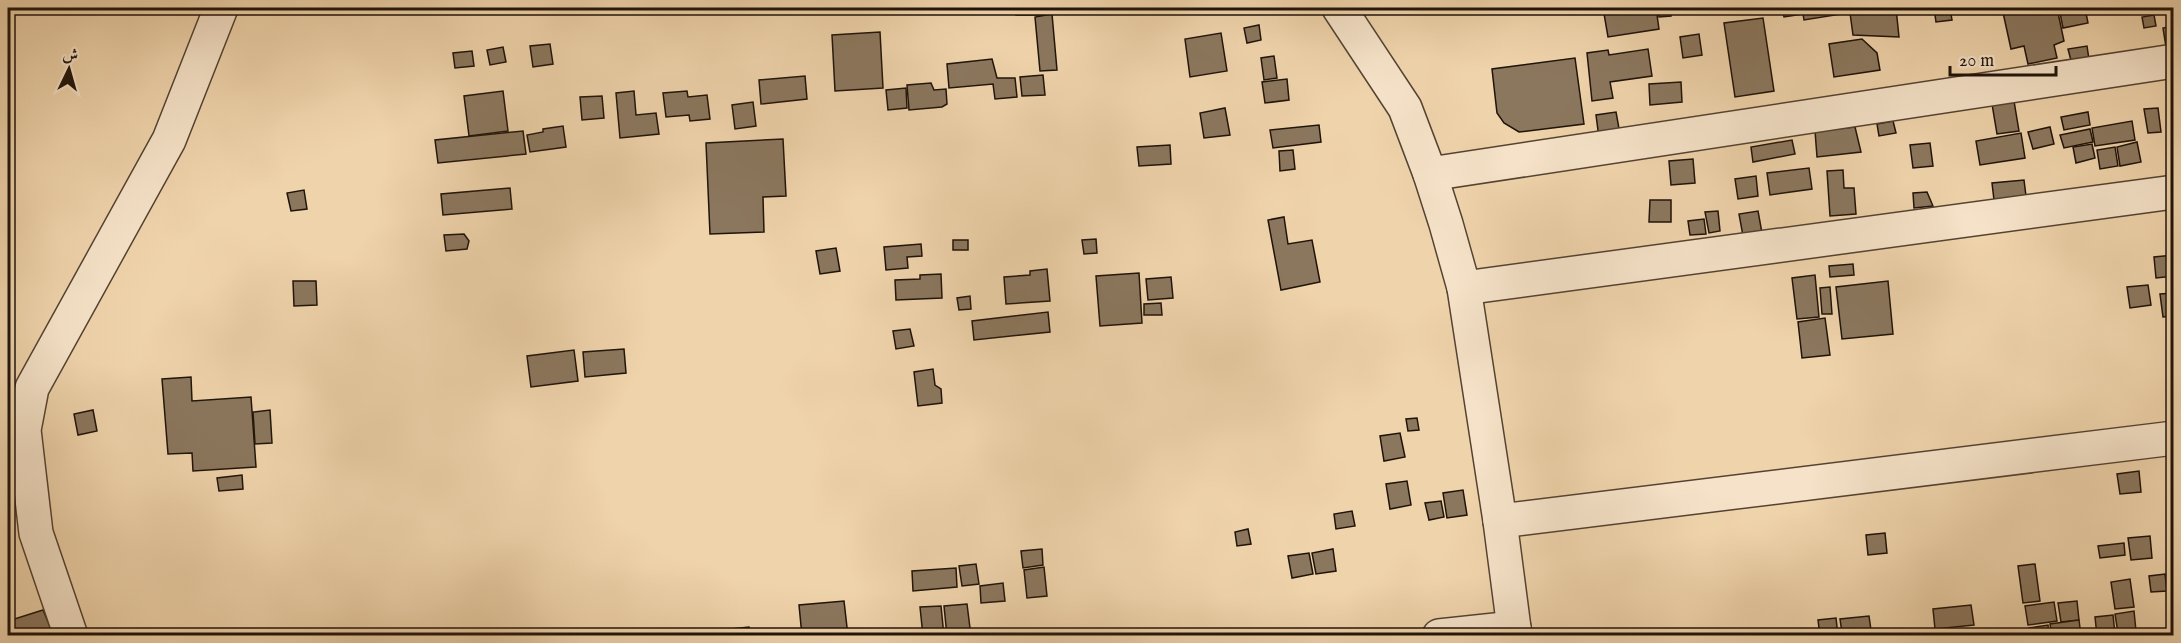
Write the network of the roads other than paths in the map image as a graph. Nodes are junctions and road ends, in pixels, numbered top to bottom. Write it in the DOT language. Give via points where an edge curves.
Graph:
graph roads {
  1 [pos="221,8"];
  2 [pos="1339,8"];
  3 [pos="2174,61"];
  4 [pos="1430,174"];
  5 [pos="2174,192"];
  6 [pos="1464,288"];
  7 [pos="2174,438"];
  8 [pos="1500,521"];
  9 [pos="1515,632"];
  10 [pos="71,636"];
  11 [pos="1439,636"];
  1 -- 10 [label="street" via="169,140 32,387 24,430 36,533"];
  2 -- 4 [label="street" via="1405,108"];
  3 -- 4 [label="street"];
  4 -- 6 [label="street"];
  5 -- 6 [label="street"];
  6 -- 8 [label="street"];
  7 -- 8 [label="street"];
  8 -- 9 [label="street"];
  9 -- 11 [label="street"];
}
